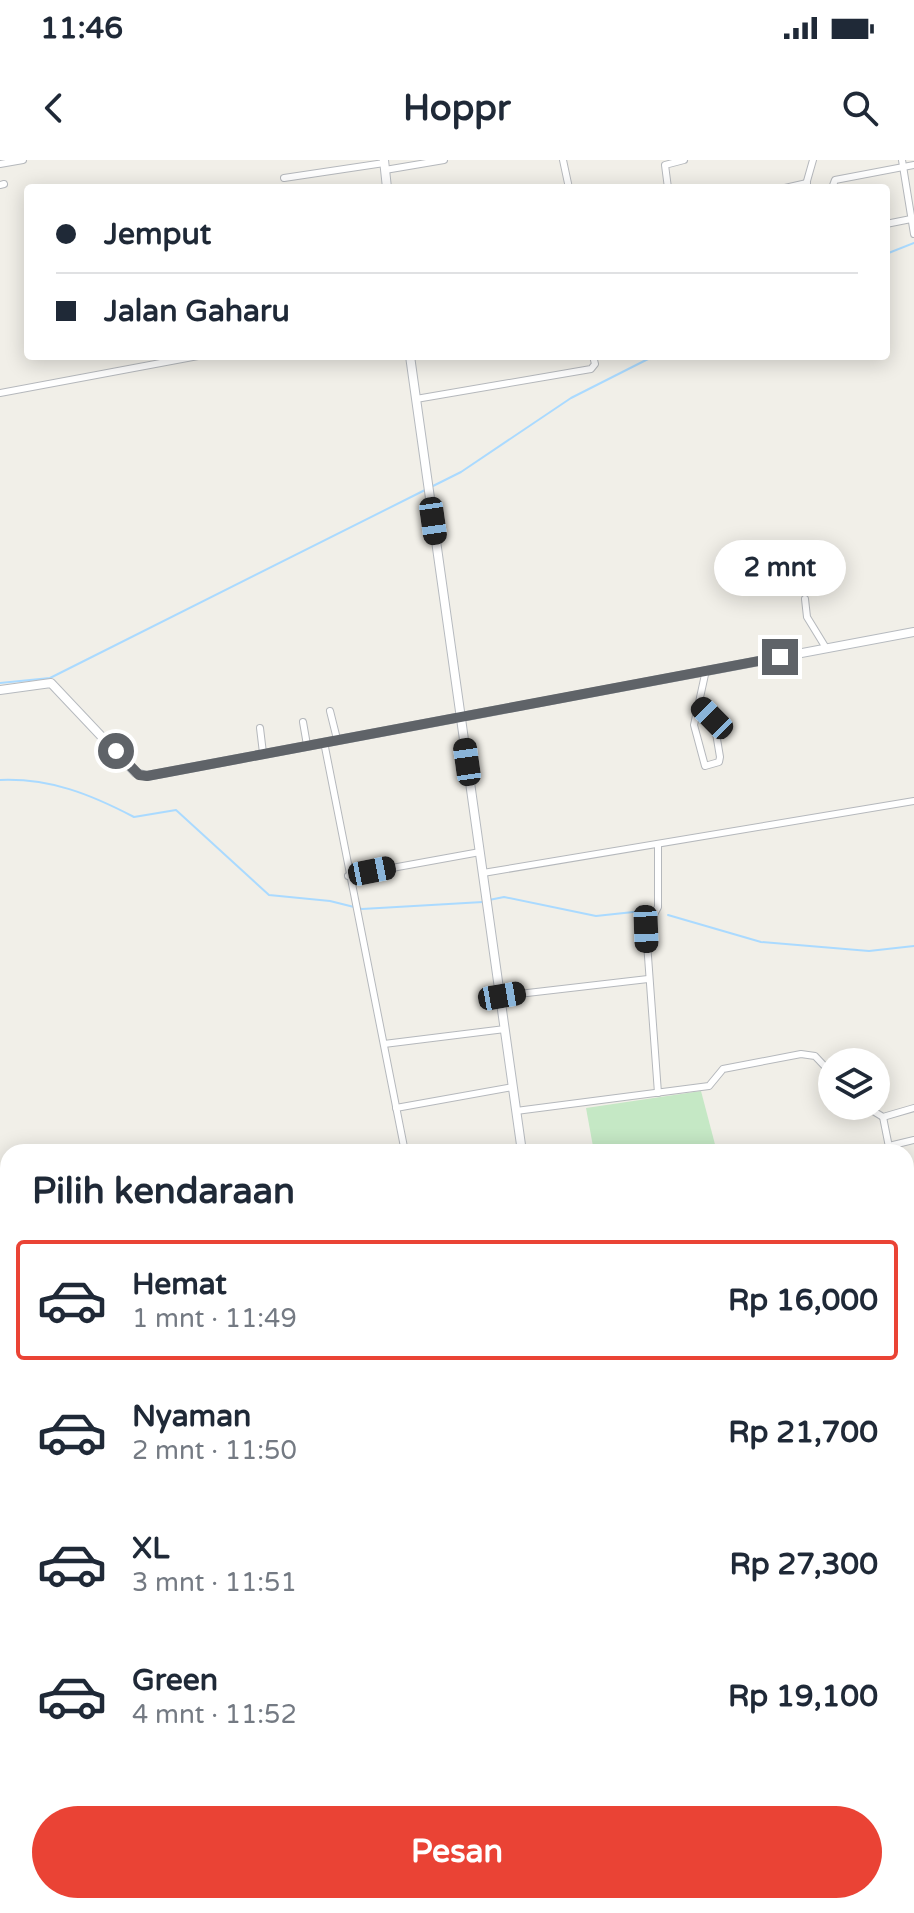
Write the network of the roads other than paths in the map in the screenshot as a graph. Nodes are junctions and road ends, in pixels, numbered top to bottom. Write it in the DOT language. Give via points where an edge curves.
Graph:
graph roads {
  1 [pos="20,160"];
  2 [pos="444,160"];
  3 [pos="563,160"];
  4 [pos="684,160"];
  5 [pos="813,160"];
  6 [pos="0,164"];
  7 [pos="384,164"];
  8 [pos="903,164"];
  9 [pos="914,165"];
  10 [pos="284,178"];
  11 [pos="386,184"];
  12 [pos="568,184"];
  13 [pos="668,184"];
  14 [pos="807,184"];
  15 [pos="834,184"];
  16 [pos="911,219"];
  17 [pos="890,223"];
  18 [pos="914,234"];
  19 [pos="177,360"];
  20 [pos="411,360"];
  21 [pos="594,360"];
  22 [pos="0,393"];
  23 [pos="416,399"];
  24 [pos="805,599"];
  25 [pos="914,632"];
  26 [pos="826,648"];
  27 [pos="706,670"];
  28 [pos="0,690"];
  29 [pos="700,706"];
  30 [pos="330,711"];
  31 [pos="461,717"];
  32 [pos="303,722"];
  33 [pos="260,728"];
  34 [pos="337,739"];
  35 [pos="324,742"];
  36 [pos="307,745"];
  37 [pos="263,753"];
  38 [pos="914,801"];
  39 [pos="658,844"];
  40 [pos="480,852"];
  41 [pos="483,873"];
  42 [pos="348,876"];
  43 [pos="648,979"];
  44 [pos="502,996"];
  45 [pos="505,1029"];
  46 [pos="384,1044"];
  47 [pos="818,1059"];
  48 [pos="513,1087"];
  49 [pos="658,1093"];
  50 [pos="396,1108"];
  51 [pos="914,1108"];
  52 [pos="516,1111"];
  53 [pos="890,1115"];
  54 [pos="884,1120"];
  55 [pos="403,1144"];
  56 [pos="521,1144"];
  57 [pos="888,1144"];
  1 -- 6 [label="street"];
  2 -- 7 [label="street"];
  3 -- 12 [label="street"];
  4 -- 13 [label="street" via="665,164"];
  5 -- 14 [label="street"];
  7 -- 10 [label="street"];
  7 -- 11 [label="street"];
  8 -- 9 [label="street"];
  8 -- 15 [label="street"];
  8 -- 16 [label="street"];
  16 -- 17 [label="street"];
  16 -- 18 [label="street"];
  19 -- 22 [label="street"];
  20 -- 23 [label="street"];
  21 -- 23 [label="street" via="591,369"];
  23 -- 31 [label="street"];
  24 -- 26 [label="street" via="807,617"];
  25 -- 26 [label="street"];
  26 -- 27 [label="street"];
  27 -- 29 [label="street"];
  27 -- 31 [label="street"];
  28 -- 37 [label="street" via="51,683 143,776"];
  29 -- 29 [label="street" via="694,729 705,766 720,759 714,721"];
  30 -- 34 [label="street"];
  31 -- 34 [label="street"];
  31 -- 40 [label="street"];
  32 -- 36 [label="street"];
  33 -- 37 [label="street"];
  34 -- 35 [label="street"];
  35 -- 36 [label="street"];
  35 -- 42 [label="street"];
  36 -- 37 [label="street"];
  38 -- 39 [label="street"];
  39 -- 41 [label="street"];
  39 -- 43 [label="street" via="658,907 646,929"];
  40 -- 41 [label="street"];
  40 -- 42 [label="street"];
  41 -- 44 [label="street"];
  42 -- 46 [label="street"];
  43 -- 44 [label="street"];
  43 -- 49 [label="street"];
  44 -- 45 [label="street"];
  45 -- 46 [label="street"];
  45 -- 48 [label="street"];
  46 -- 50 [label="street"];
  47 -- 49 [label="street" via="801,1054 723,1069 709,1086"];
  48 -- 50 [label="street"];
  48 -- 52 [label="street"];
  49 -- 52 [label="street"];
  50 -- 55 [label="street"];
  51 -- 53 [label="street"];
  52 -- 56 [label="street"];
  54 -- 57 [label="street"];
}
